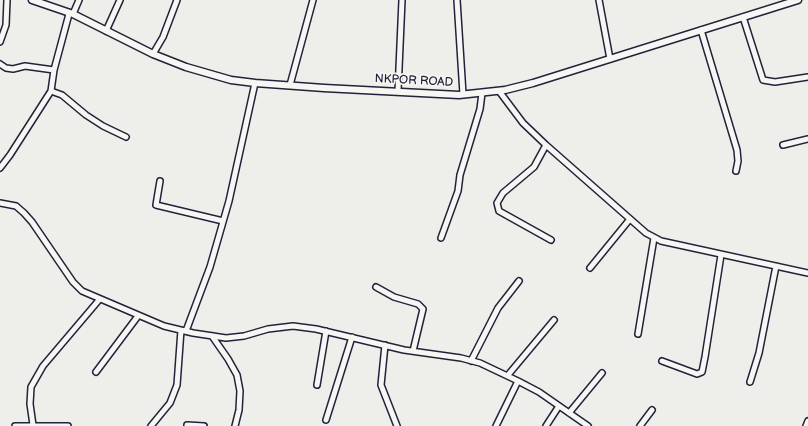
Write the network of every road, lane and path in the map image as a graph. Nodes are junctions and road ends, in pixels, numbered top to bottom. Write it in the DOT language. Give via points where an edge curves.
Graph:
graph roads {
  1 [pos="8,0"];
  2 [pos="32,0"];
  3 [pos="79,0"];
  4 [pos="120,0"];
  5 [pos="177,0"];
  6 [pos="313,0"];
  7 [pos="402,0"];
  8 [pos="457,0"];
  9 [pos="599,0"];
  10 [pos="798,0"];
  11 [pos="71,14"];
  12 [pos="743,17"];
  13 [pos="701,30"];
  14 [pos="106,32"];
  15 [pos="0,42"];
  16 [pos="153,54"];
  17 [pos="610,59"];
  18 [pos="0,64"];
  19 [pos="54,70"];
  20 [pos="808,77"];
  21 [pos="255,84"];
  22 [pos="290,85"];
  23 [pos="51,91"];
  24 [pos="398,91"];
  25 [pos="499,91"];
  26 [pos="482,92"];
  27 [pos="463,94"];
  28 [pos="126,137"];
  29 [pos="808,139"];
  30 [pos="546,145"];
  31 [pos="783,145"];
  32 [pos="0,168"];
  33 [pos="736,171"];
  34 [pos="160,181"];
  35 [pos="0,203"];
  36 [pos="630,219"];
  37 [pos="223,221"];
  38 [pos="441,238"];
  39 [pos="654,238"];
  40 [pos="551,240"];
  41 [pos="721,255"];
  42 [pos="776,266"];
  43 [pos="590,268"];
  44 [pos="808,273"];
  45 [pos="519,281"];
  46 [pos="376,287"];
  47 [pos="99,300"];
  48 [pos="138,316"];
  49 [pos="554,320"];
  50 [pos="184,331"];
  51 [pos="326,332"];
  52 [pos="638,334"];
  53 [pos="212,336"];
  54 [pos="352,337"];
  55 [pos="385,345"];
  56 [pos="413,351"];
  57 [pos="471,361"];
  58 [pos="662,361"];
  59 [pos="96,372"];
  60 [pos="602,373"];
  61 [pos="508,375"];
  62 [pos="518,381"];
  63 [pos="750,382"];
  64 [pos="317,385"];
  65 [pos="559,406"];
  66 [pos="652,410"];
  67 [pos="568,413"];
  68 [pos="326,420"];
  69 [pos="808,421"];
  70 [pos="33,425"];
  71 [pos="187,425"];
  72 [pos="15,426"];
  73 [pos="68,426"];
  74 [pos="151,426"];
  75 [pos="204,426"];
  76 [pos="235,426"];
  77 [pos="397,426"];
  78 [pos="496,426"];
  79 [pos="546,426"];
  80 [pos="588,426"];
  81 [pos="640,426"];
  82 [pos="806,426"];
  1 -- 15 [label="street" via="6,25"];
  2 -- 11 [label="street, NKPOR ROAD"];
  3 -- 11 [label="street"];
  4 -- 14 [label="street"];
  5 -- 16 [label="street" via="164,37"];
  6 -- 22 [label="street"];
  7 -- 24 [label="street"];
  8 -- 27 [label="street"];
  9 -- 17 [label="street"];
  10 -- 12 [label="street, NKPOR ROAD"];
  11 -- 14 [label="street, NKPOR ROAD"];
  11 -- 19 [label="street"];
  12 -- 13 [label="street, NKPOR ROAD"];
  12 -- 20 [label="street" via="763,80 775,82"];
  13 -- 17 [label="street, NKPOR ROAD"];
  13 -- 33 [label="street" via="737,150"];
  14 -- 16 [label="street, NKPOR ROAD"];
  16 -- 21 [label="street, NKPOR ROAD" via="210,74"];
  17 -- 25 [label="street, NKPOR ROAD"];
  18 -- 19 [label="street" via="6,68 25,66"];
  19 -- 23 [label="street"];
  21 -- 22 [label="street, NKPOR ROAD"];
  21 -- 37 [label="street"];
  22 -- 24 [label="street, NKPOR ROAD"];
  23 -- 28 [label="street" via="62,95 103,126"];
  23 -- 32 [label="street"];
  24 -- 27 [label="street, NKPOR ROAD"];
  25 -- 26 [label="street, NKPOR ROAD"];
  25 -- 30 [label="street" via="523,123"];
  26 -- 27 [label="street, NKPOR ROAD"];
  26 -- 38 [label="street" via="480,109 460,175 458,191"];
  29 -- 31 [label="street"];
  30 -- 36 [label="street"];
  30 -- 40 [label="street" via="534,168 503,193 497,203 499,210"];
  34 -- 37 [label="street" via="156,205"];
  35 -- 47 [label="street" via="16,206 24,213 73,282 82,291"];
  36 -- 39 [label="street"];
  36 -- 43 [label="street"];
  37 -- 50 [label="street" via="210,267"];
  39 -- 41 [label="street"];
  39 -- 52 [label="street"];
  41 -- 42 [label="street"];
  41 -- 58 [label="street" via="702,372 697,374"];
  42 -- 44 [label="street"];
  42 -- 63 [label="street" via="759,353"];
  45 -- 57 [label="street" via="498,308"];
  46 -- 56 [label="street" via="394,297 418,304 423,309"];
  47 -- 48 [label="street"];
  47 -- 70 [label="street" via="43,366 31,387"];
  48 -- 50 [label="street"];
  48 -- 59 [label="street"];
  49 -- 61 [label="street"];
  50 -- 53 [label="street"];
  50 -- 74 [label="street" via="177,385 170,403"];
  51 -- 53 [label="street" via="293,326 268,329 244,336"];
  51 -- 54 [label="street"];
  51 -- 64 [label="street"];
  53 -- 76 [label="street" via="237,375 240,397"];
  54 -- 55 [label="street"];
  54 -- 68 [label="street"];
  55 -- 56 [label="street"];
  55 -- 77 [label="street" via="381,385"];
  56 -- 57 [label="street"];
  57 -- 61 [label="street"];
  60 -- 67 [label="street"];
  61 -- 62 [label="street"];
  62 -- 65 [label="street"];
  62 -- 78 [label="street"];
  65 -- 67 [label="street"];
  65 -- 79 [label="street"];
  66 -- 81 [label="street"];
  67 -- 80 [label="street"];
  69 -- 82 [label="street"];
  70 -- 72 [label="street"];
  70 -- 73 [label="street"];
  71 -- 75 [label="street"];
}
